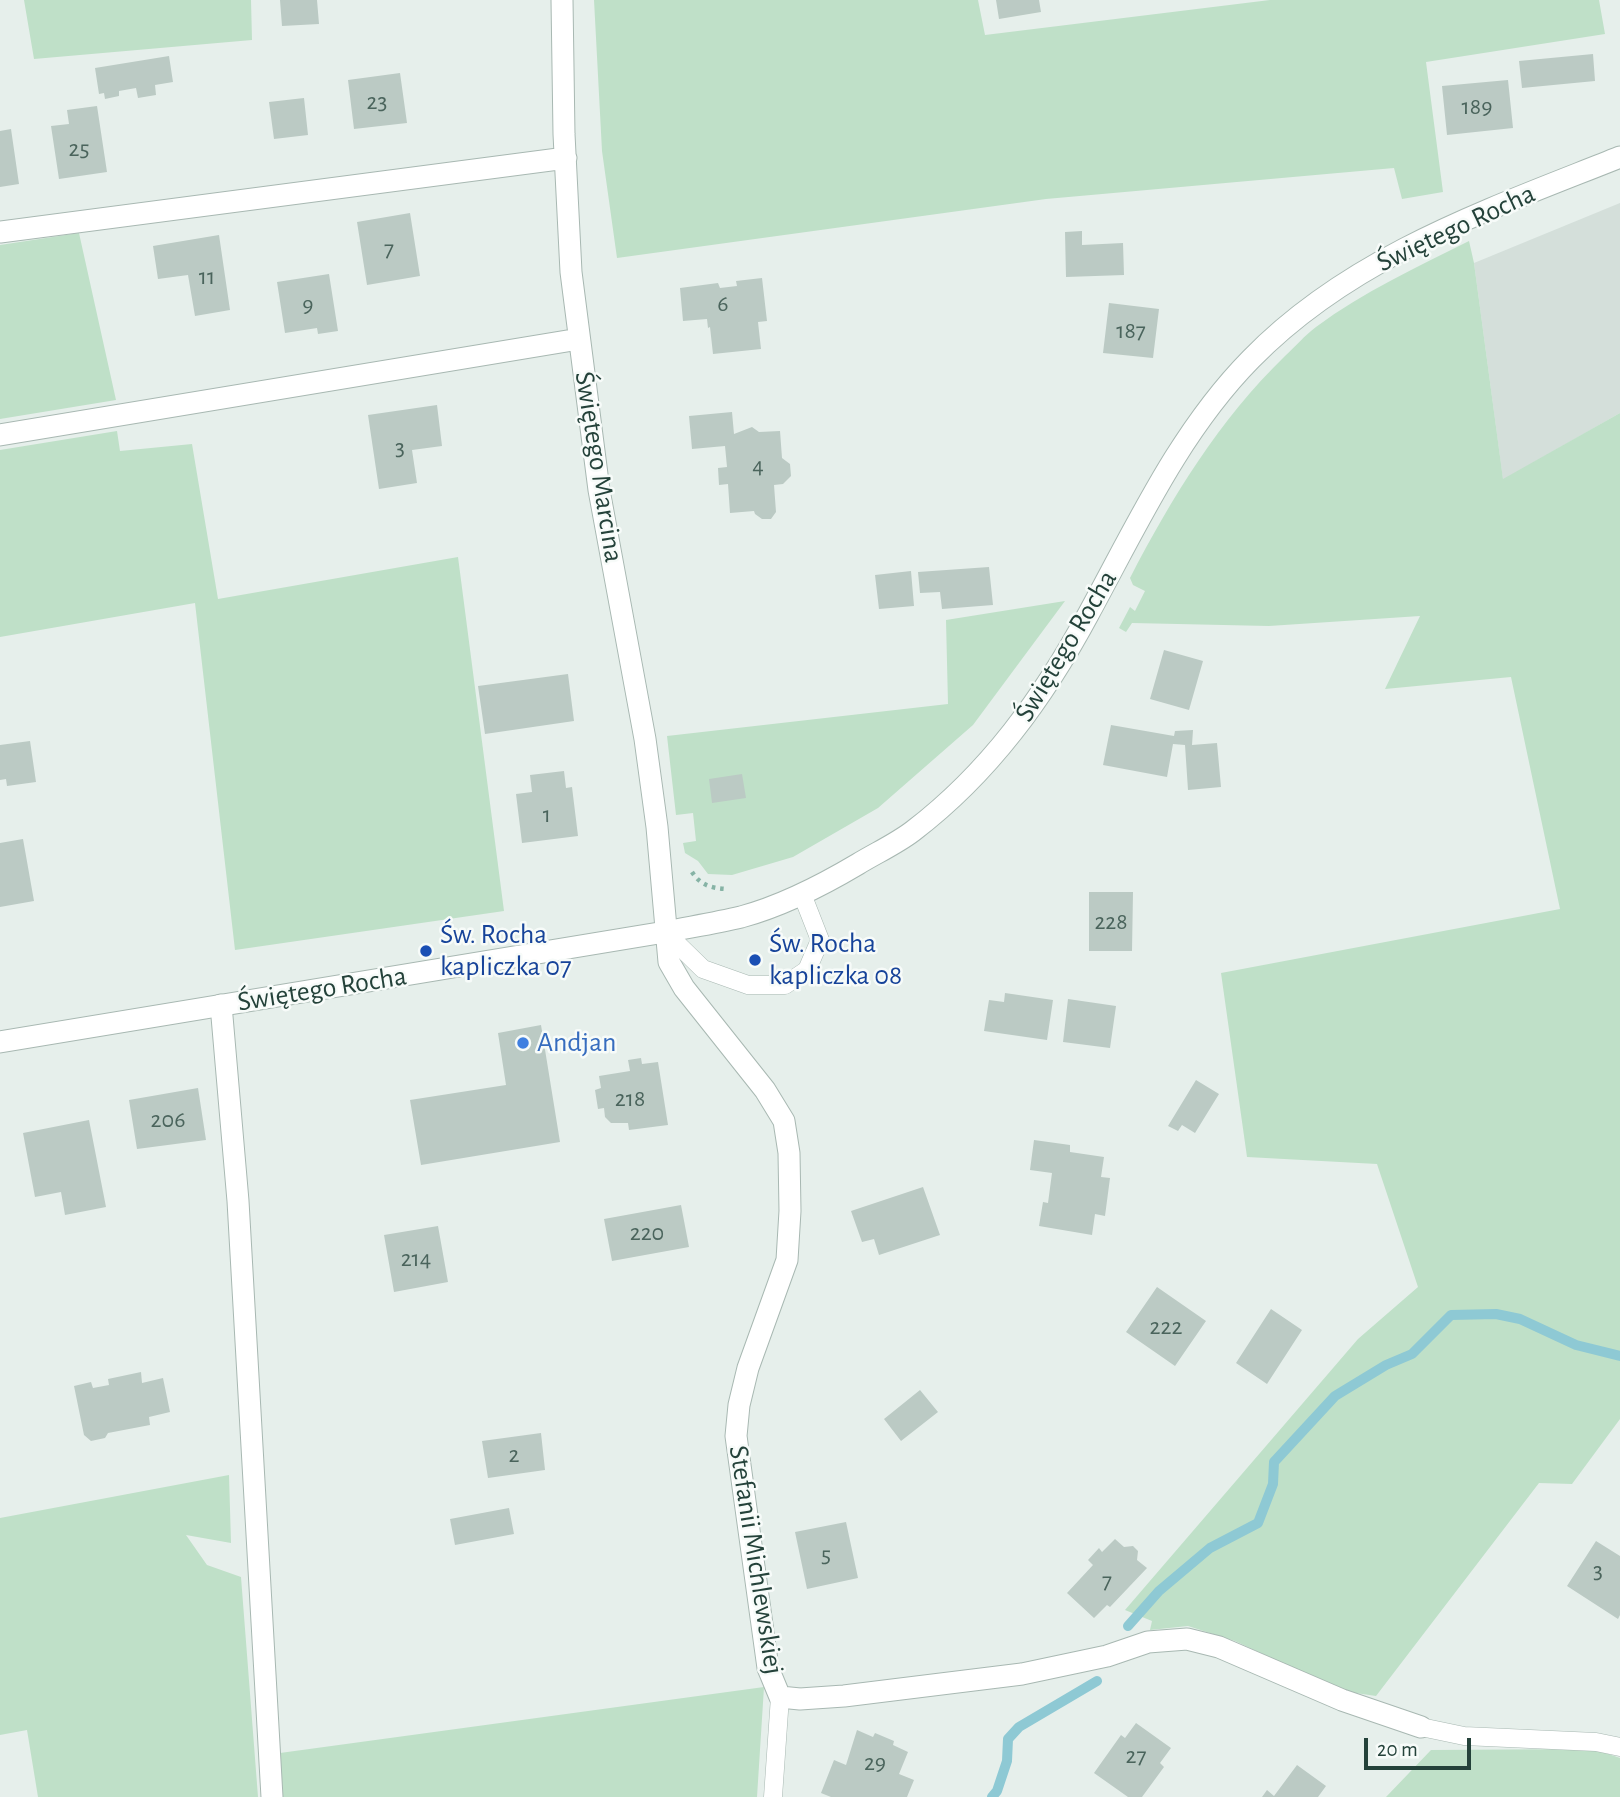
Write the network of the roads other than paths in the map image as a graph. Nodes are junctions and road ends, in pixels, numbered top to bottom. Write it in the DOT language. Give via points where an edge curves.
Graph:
graph roads {
  1 [pos="562,0"];
  2 [pos="1620,157"];
  3 [pos="565,158"];
  4 [pos="0,232"];
  5 [pos="579,339"];
  6 [pos="0,435"];
  7 [pos="802,894"];
  8 [pos="665,932"];
  9 [pos="221,1005"];
  10 [pos="0,1042"];
  11 [pos="779,1696"];
  12 [pos="1421,1727"];
  13 [pos="1620,1747"];
  14 [pos="272,1797"];
  15 [pos="773,1797"];
  1 -- 3 [label="street, Świętego Marcina"];
  2 -- 7 [label="street, Świętego Rocha" via="1402,249 1289,322 1210,406 1175,457 1054,676 1019,726 959,792 910,833"];
  3 -- 4 [label="street"];
  3 -- 5 [label="street, Świętego Marcina"];
  5 -- 6 [label="street"];
  5 -- 8 [label="street, Świętego Marcina" via="599,490 645,739"];
  7 -- 8 [label="street, Świętego Rocha" via="742,916"];
  7 -- 8 [label="lane" via="820,940 807,970 785,985 748,985 703,969"];
  8 -- 9 [label="street, Świętego Rocha"];
  8 -- 11 [label="street, Stefanii Michlewskiej" via="668,962 765,1090 784,1121 789,1153 787,1260 748,1368 736,1436 768,1668"];
  9 -- 10 [label="street, Świętego Rocha"];
  9 -- 14 [label="street" via="238,1201"];
  11 -- 12 [label="street, Stefanii Michlewskiej" via="844,1696 1022,1674 1148,1642 1187,1639 1219,1647 1342,1700"];
  11 -- 15 [label="lane"];
  12 -- 13 [label="lane" via="1464,1736 1597,1741"];
}
